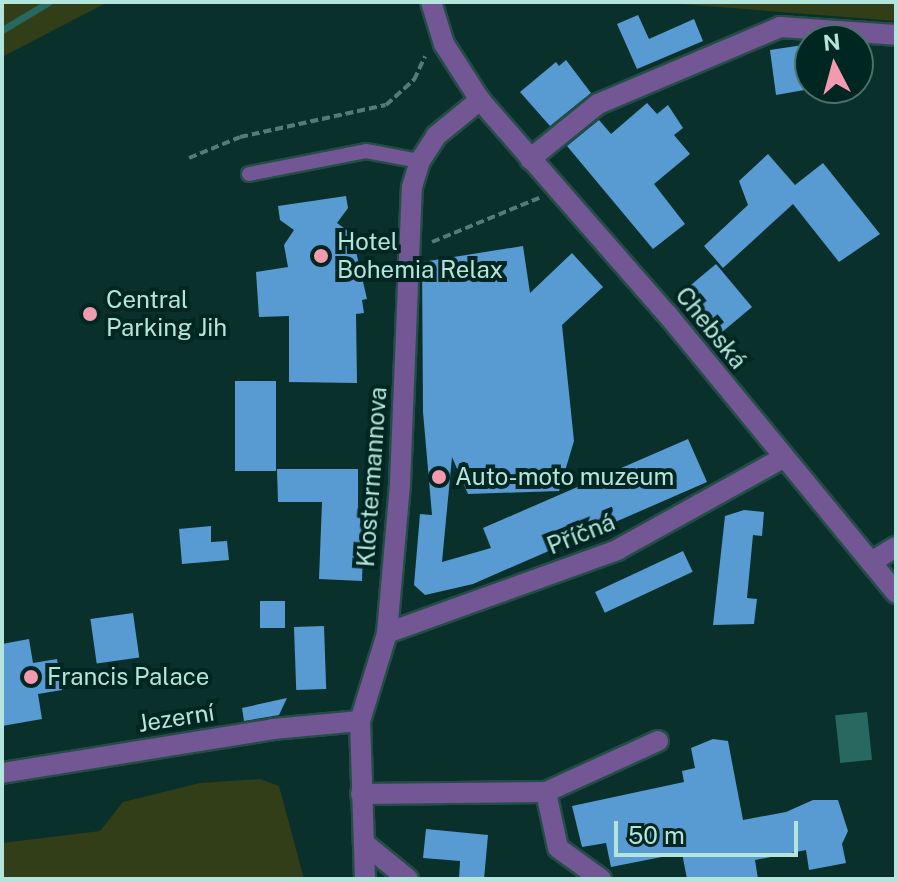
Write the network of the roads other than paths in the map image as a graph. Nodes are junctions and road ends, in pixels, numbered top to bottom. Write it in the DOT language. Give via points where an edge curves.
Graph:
graph roads {
  1 [pos="431,2"];
  2 [pos="896,35"];
  3 [pos="480,100"];
  4 [pos="530,159"];
  5 [pos="420,161"];
  6 [pos="249,174"];
  7 [pos="783,458"];
  8 [pos="896,547"];
  9 [pos="871,562"];
  10 [pos="896,593"];
  11 [pos="387,633"];
  12 [pos="360,721"];
  13 [pos="658,741"];
  14 [pos="2,773"];
  15 [pos="546,792"];
  16 [pos="361,794"];
  17 [pos="364,843"];
  18 [pos="365,879"];
  19 [pos="408,879"];
  20 [pos="601,879"];
  1 -- 3 [label="street, Chebská" via="444,44"];
  2 -- 4 [label="street" via="780,27 598,104"];
  3 -- 4 [label="street, Chebská"];
  3 -- 5 [label="street, Klostermannova" via="436,136"];
  4 -- 7 [label="street, Chebská" via="667,314"];
  5 -- 6 [label="lane" via="366,151"];
  5 -- 11 [label="street, Klostermannova" via="412,187"];
  7 -- 9 [label="street, Chebská"];
  7 -- 11 [label="street, Příčná" via="617,550"];
  8 -- 9 [label="street"];
  9 -- 10 [label="street, Chebská"];
  11 -- 12 [label="street, Klostermannova"];
  12 -- 14 [label="street, Jezerní" via="273,729"];
  12 -- 16 [label="street, Klostermannova"];
  13 -- 15 [label="street"];
  15 -- 16 [label="street"];
  15 -- 20 [label="street" via="558,848"];
  16 -- 17 [label="street, Klostermannova"];
  17 -- 18 [label="street, Klostermannova"];
  17 -- 19 [label="street"];
}
